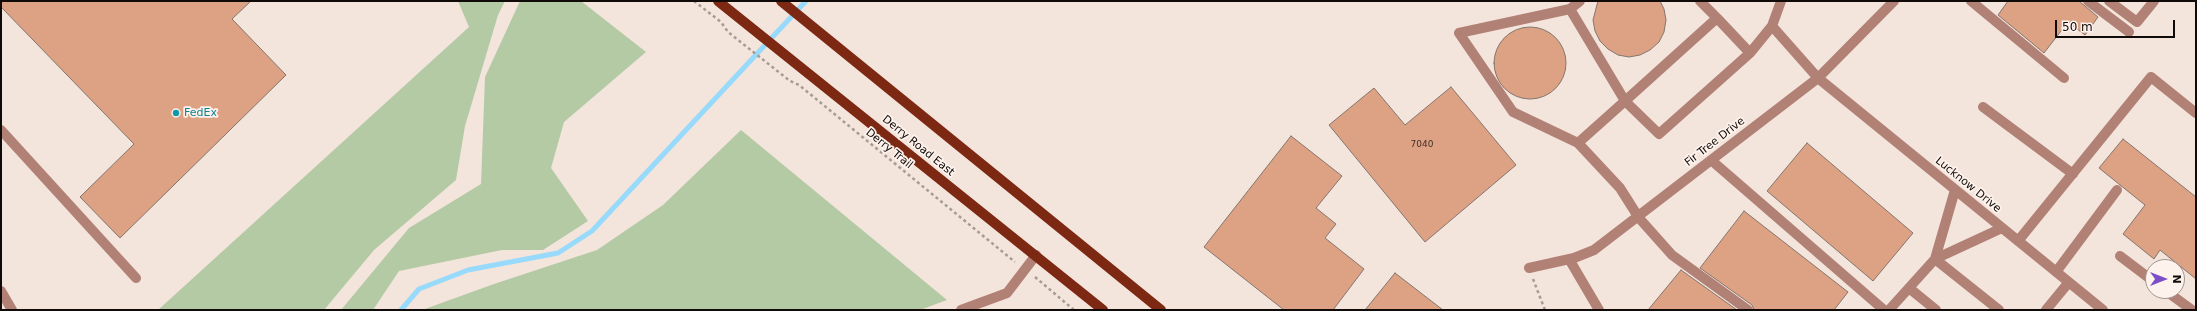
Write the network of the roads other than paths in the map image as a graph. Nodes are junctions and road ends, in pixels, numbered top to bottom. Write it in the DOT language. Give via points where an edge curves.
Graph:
graph roads {
  1 [pos="718,1"];
  2 [pos="780,1"];
  3 [pos="1580,1"];
  4 [pos="1700,1"];
  5 [pos="1781,1"];
  6 [pos="1894,1"];
  7 [pos="1971,1"];
  8 [pos="2088,1"];
  9 [pos="2109,1"];
  10 [pos="2154,1"];
  11 [pos="1570,9"];
  12 [pos="1717,18"];
  13 [pos="1772,26"];
  14 [pos="2129,32"];
  15 [pos="1750,53"];
  16 [pos="1818,78"];
  17 [pos="2064,78"];
  18 [pos="1625,101"];
  19 [pos="1982,107"];
  20 [pos="2196,113"];
  21 [pos="1,130"];
  22 [pos="1578,143"];
  23 [pos="1711,160"];
  24 [pos="2073,174"];
  25 [pos="1955,190"];
  26 [pos="2118,190"];
  27 [pos="1639,218"];
  28 [pos="2002,228"];
  29 [pos="2018,241"];
  30 [pos="1036,255"];
  31 [pos="2120,256"];
  32 [pos="1569,259"];
  33 [pos="1935,259"];
  34 [pos="1529,268"];
  35 [pos="2056,272"];
  36 [pos="2145,275"];
  37 [pos="136,278"];
  38 [pos="2069,282"];
  39 [pos="1909,288"];
  40 [pos="1,291"];
  41 [pos="2177,299"];
  42 [pos="12,310"];
  43 [pos="961,310"];
  44 [pos="1103,310"];
  45 [pos="1161,310"];
  46 [pos="1599,310"];
  47 [pos="1748,310"];
  48 [pos="1884,310"];
  49 [pos="1889,310"];
  50 [pos="1936,310"];
  51 [pos="2000,310"];
  52 [pos="2046,310"];
  53 [pos="2103,310"];
  54 [pos="2192,310"];
  1 -- 30 [label="main road, Derry Road East"];
  2 -- 45 [label="main road"];
  3 -- 11 [label="street"];
  4 -- 12 [label="street"];
  5 -- 13 [label="street"];
  6 -- 16 [label="street, Fir Tree Drive"];
  7 -- 17 [label="street"];
  8 -- 14 [label="street"];
  9 -- 10 [label="street" via="2137,22"];
  11 -- 18 [label="street"];
  11 -- 22 [label="street" via="1459,34 1513,112"];
  12 -- 15 [label="street"];
  12 -- 18 [label="street"];
  13 -- 15 [label="street"];
  13 -- 16 [label="street, Lucknow Drive"];
  15 -- 18 [label="street" via="1659,134"];
  16 -- 23 [label="street, Fir Tree Drive"];
  16 -- 25 [label="street, Lucknow Drive"];
  18 -- 22 [label="street"];
  19 -- 24 [label="street"];
  20 -- 24 [label="street" via="2151,77"];
  21 -- 37 [label="street"];
  22 -- 27 [label="street" via="1620,188"];
  23 -- 27 [label="street, Fir Tree Drive"];
  23 -- 48 [label="street"];
  24 -- 29 [label="street"];
  25 -- 28 [label="street, Lucknow Drive"];
  25 -- 33 [label="street"];
  26 -- 35 [label="street"];
  27 -- 32 [label="street, Fir Tree Drive" via="1594,250"];
  27 -- 47 [label="street" via="1672,255"];
  28 -- 29 [label="street, Lucknow Drive"];
  28 -- 33 [label="street"];
  29 -- 35 [label="street, Lucknow Drive"];
  30 -- 43 [label="street" via="1007,293"];
  30 -- 44 [label="main road, Derry Road East"];
  31 -- 36 [label="street"];
  32 -- 34 [label="street, Fir Tree Drive"];
  32 -- 46 [label="street"];
  33 -- 39 [label="street"];
  33 -- 51 [label="street"];
  35 -- 38 [label="street, Lucknow Drive"];
  38 -- 52 [label="street"];
  38 -- 53 [label="street, Lucknow Drive"];
  39 -- 49 [label="street"];
  39 -- 50 [label="street"];
  40 -- 42 [label="street"];
  41 -- 54 [label="street"];
}
